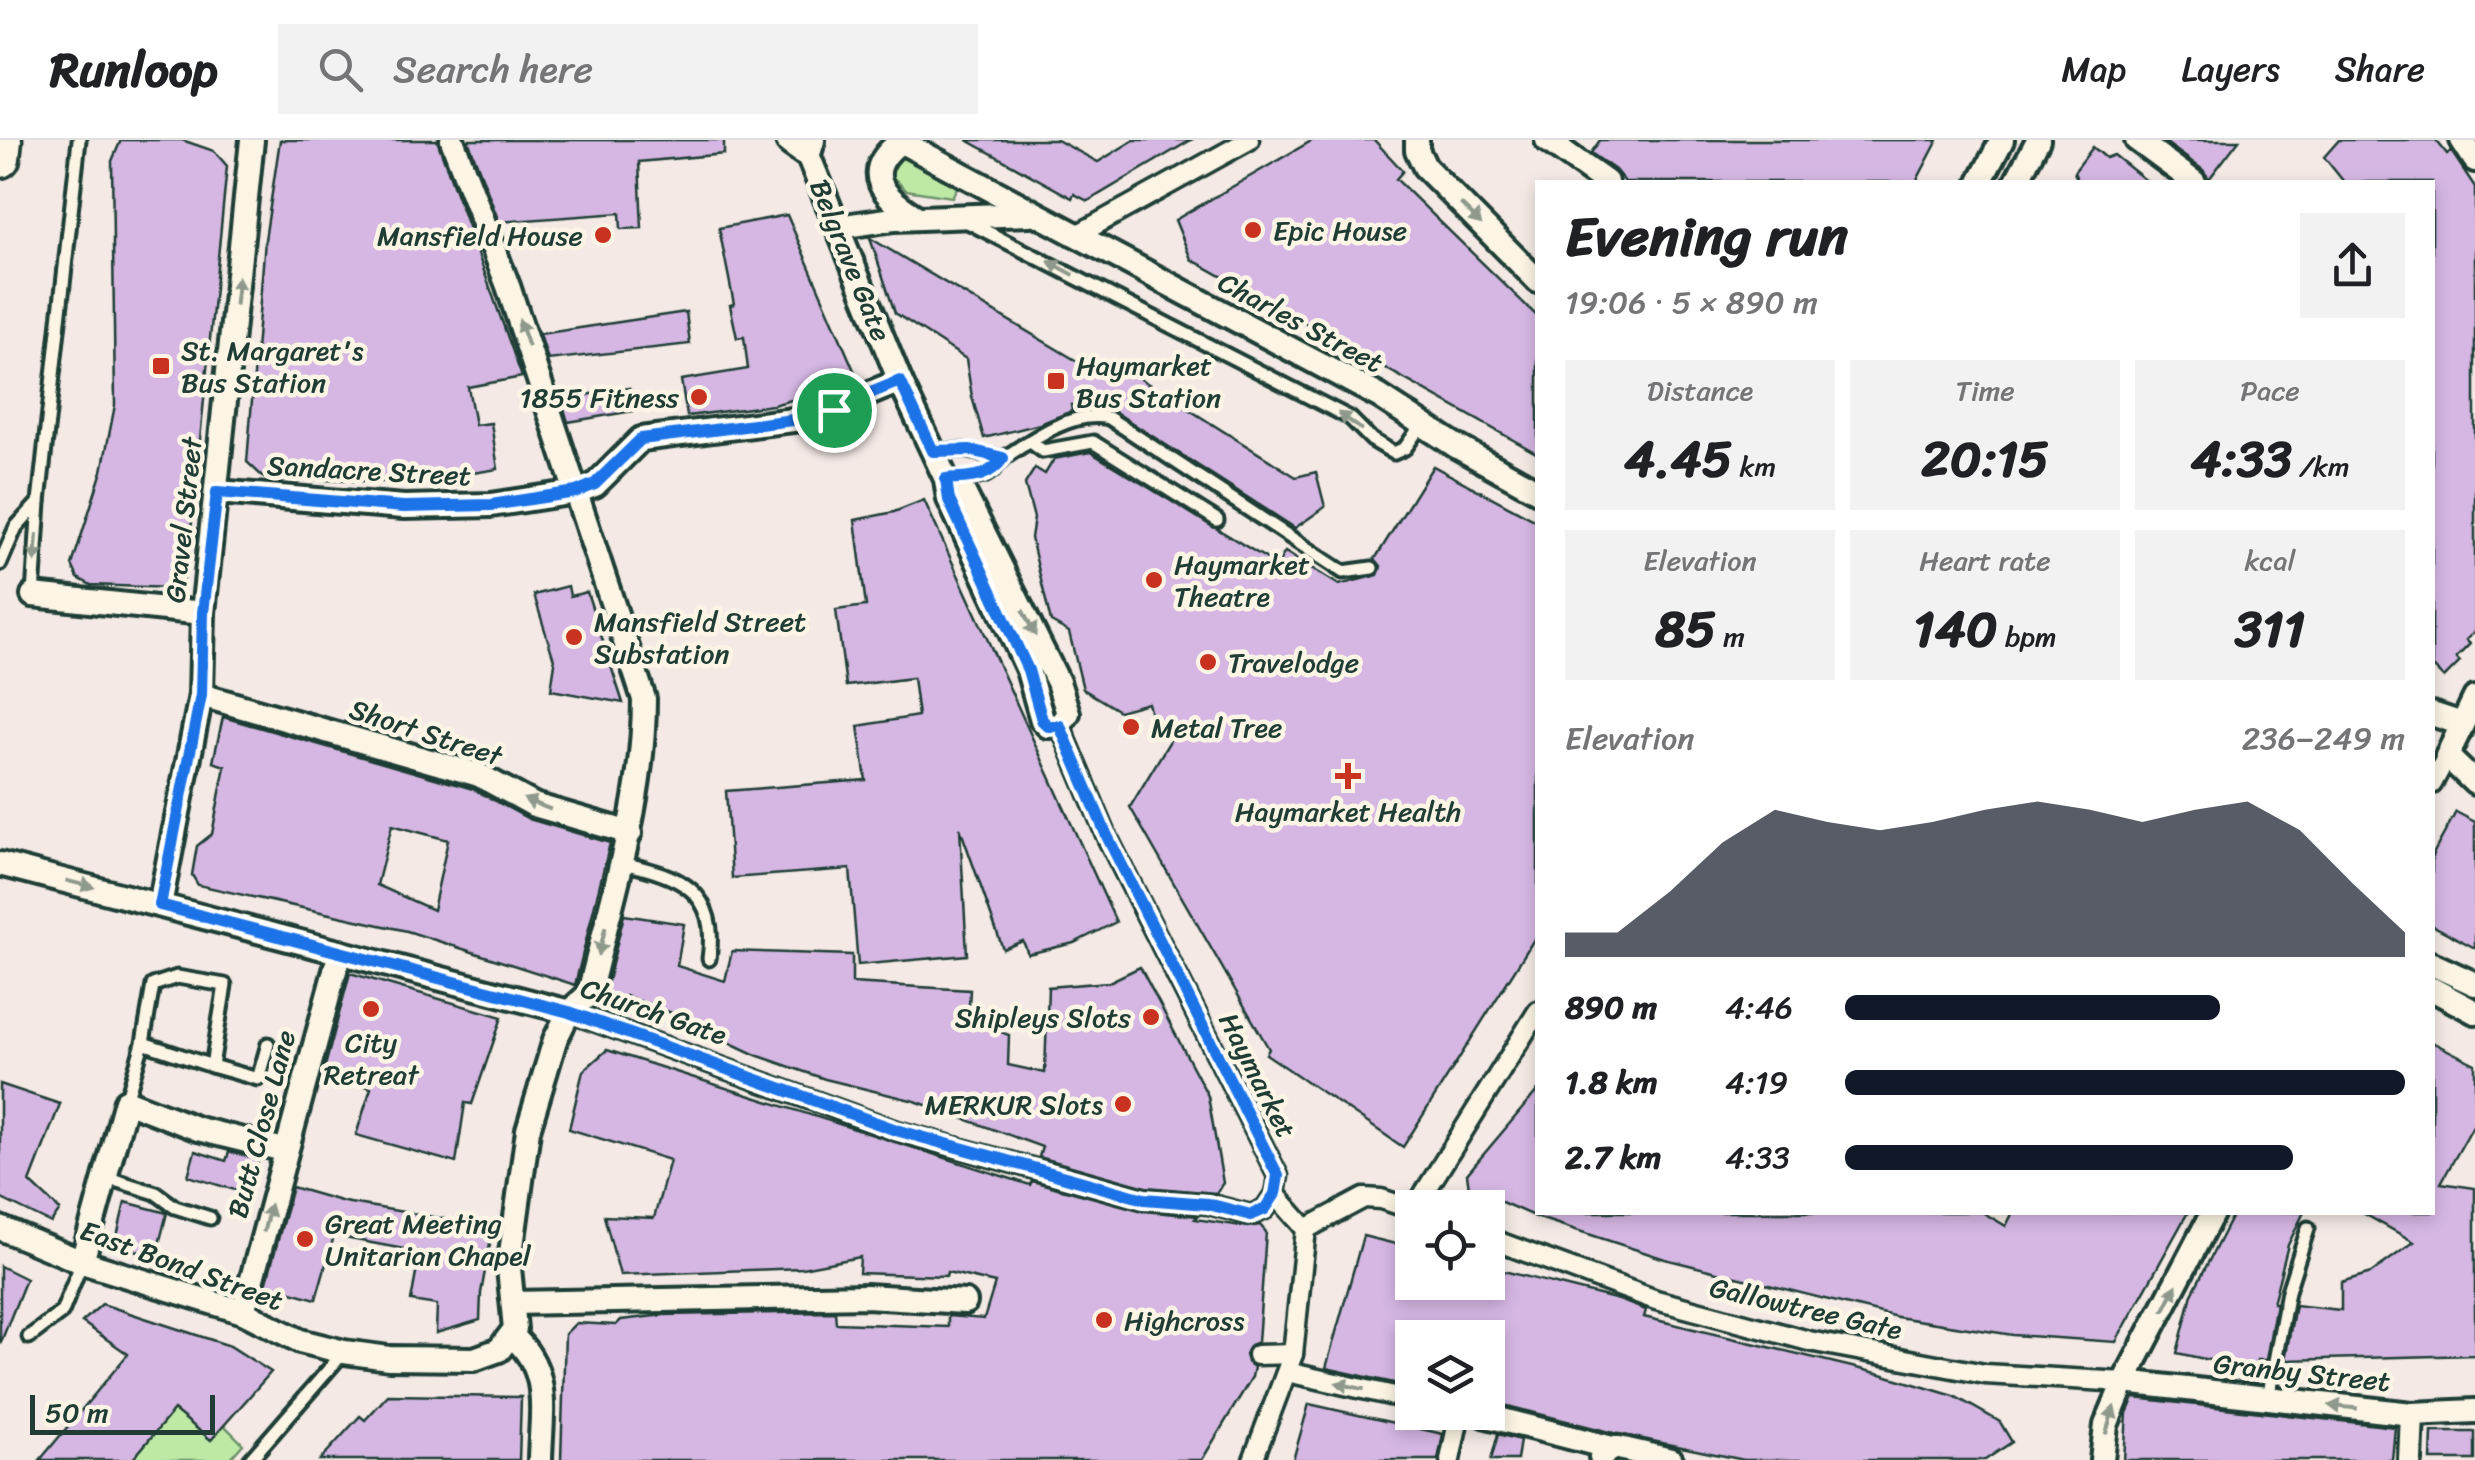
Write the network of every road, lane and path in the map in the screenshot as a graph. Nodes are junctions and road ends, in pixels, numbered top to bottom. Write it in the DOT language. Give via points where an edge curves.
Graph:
graph roads {
  1 [pos="2,140"];
  2 [pos="79,140"];
  3 [pos="252,140"];
  4 [pos="452,140"];
  5 [pos="1249,140"];
  6 [pos="1416,140"];
  7 [pos="1546,140"];
  8 [pos="2002,140"];
  9 [pos="2038,140"];
  10 [pos="2137,140"];
  11 [pos="2462,140"];
  12 [pos="899,141"];
  13 [pos="802,143"];
  14 [pos="936,151"];
  15 [pos="0,158"];
  16 [pos="2475,160"];
  17 [pos="1603,180"];
  18 [pos="1981,180"];
  19 [pos="2017,180"];
  20 [pos="2191,180"];
  21 [pos="1031,214"];
  22 [pos="958,217"];
  23 [pos="918,218"];
  24 [pos="838,227"];
  25 [pos="1075,236"];
  26 [pos="1535,278"];
  27 [pos="900,381"];
  28 [pos="1422,424"];
  29 [pos="1032,443"];
  30 [pos="933,451"];
  31 [pos="1003,458"];
  32 [pos="946,479"];
  33 [pos="1535,489"];
  34 [pos="217,492"];
  35 [pos="576,492"];
  36 [pos="39,502"];
  37 [pos="1217,520"];
  38 [pos="0,564"];
  39 [pos="1372,568"];
  40 [pos="33,595"];
  41 [pos="203,613"];
  42 [pos="201,695"];
  43 [pos="2475,698"];
  44 [pos="2435,715"];
  45 [pos="2462,724"];
  46 [pos="1060,726"];
  47 [pos="2447,756"];
  48 [pos="2435,778"];
  49 [pos="2475,783"];
  50 [pos="630,833"];
  51 [pos="622,863"];
  52 [pos="0,864"];
  53 [pos="160,905"];
  54 [pos="340,952"];
  55 [pos="709,959"];
  56 [pos="2435,965"];
  57 [pos="1180,983"];
  58 [pos="2475,984"];
  59 [pos="2435,991"];
  60 [pos="569,1012"];
  61 [pos="2475,1012"];
  62 [pos="1535,1016"];
  63 [pos="143,1043"];
  64 [pos="268,1044"];
  65 [pos="212,1066"];
  66 [pos="126,1102"];
  67 [pos="284,1150"];
  68 [pos="105,1177"];
  69 [pos="1425,1190"];
  70 [pos="1275,1194"];
  71 [pos="1395,1203"];
  72 [pos="2211,1215"];
  73 [pos="210,1218"];
  74 [pos="0,1228"];
  75 [pos="1306,1228"];
  76 [pos="2308,1228"];
  77 [pos="1505,1244"];
  78 [pos="82,1262"];
  79 [pos="512,1302"];
  80 [pos="965,1302"];
  81 [pos="243,1312"];
  82 [pos="29,1336"];
  83 [pos="512,1336"];
  84 [pos="344,1352"];
  85 [pos="1257,1354"];
  86 [pos="1290,1363"];
  87 [pos="2124,1382"];
  88 [pos="1395,1395"];
  89 [pos="2268,1400"];
  90 [pos="2475,1412"];
  91 [pos="2412,1414"];
  92 [pos="1505,1422"];
  93 [pos="1456,1430"];
  94 [pos="1605,1454"];
  95 [pos="250,1460"];
  96 [pos="540,1460"];
  97 [pos="1253,1460"];
  98 [pos="1450,1460"];
  99 [pos="1671,1460"];
  100 [pos="2102,1460"];
  101 [pos="2410,1460"];
  1 -- 15 [label="main road"];
  2 -- 36 [label="lane"];
  34 -- 3 [label="street, Gravel Street, one-way"];
  35 -- 4 [label="street, one-way"];
  5 -- 25 [label="street"];
  6 -- 26 [label="street, one-way" via="1425,167"];
  7 -- 17 [label="street"];
  8 -- 18 [label="street"];
  9 -- 19 [label="street"];
  10 -- 20 [label="street"];
  11 -- 16 [label="street"];
  12 -- 14 [label="street, Charles Street"];
  12 -- 23 [label="street, Charles Street" via="879,169 879,182 892,201"];
  13 -- 24 [label="street, Belgrave Gate"];
  14 -- 21 [label="street, Charles Street"];
  21 -- 22 [label="street, Charles Street"];
  21 -- 25 [label="street, Charles Street"];
  22 -- 23 [label="street, Charles Street"];
  28 -- 22 [label="lane, one-way" via="1394,453 1341,413"];
  23 -- 24 [label="street, Charles Street"];
  24 -- 27 [label="street, Belgrave Gate"];
  25 -- 28 [label="street, Charles Street"];
  27 -- 30 [label="street, Belgrave Gate"];
  27 -- 35 [label="street" via="809,418 641,439 595,484"];
  28 -- 33 [label="street, Charles Street"];
  29 -- 31 [label="lane"];
  29 -- 37 [label="lane" via="1043,451 1094,442"];
  29 -- 39 [label="lane" via="1043,432 1089,416 1109,418 1343,572"];
  30 -- 31 [label="lane"];
  30 -- 32 [label="street, Belgrave Gate"];
  31 -- 32 [label="lane" via="983,476"];
  32 -- 46 [label="street, Belgrave Gate" via="963,491 1058,682 1068,713"];
  34 -- 35 [label="street, Sandacre Street" via="404,507 491,505"];
  34 -- 41 [label="street, Gravel Street"];
  35 -- 50 [label="street" via="644,699"];
  36 -- 38 [label="lane" via="16,527"];
  36 -- 40 [label="lane, one-way"];
  40 -- 41 [label="street"];
  41 -- 42 [label="street, Gravel Street"];
  50 -- 42 [label="street, Short Street, one-way" via="534,805 479,775"];
  42 -- 53 [label="street, Gravel Street"];
  43 -- 45 [label="street"];
  44 -- 45 [label="street"];
  45 -- 47 [label="street"];
  46 -- 57 [label="street, Belgrave Gate"];
  47 -- 48 [label="street"];
  47 -- 49 [label="street"];
  50 -- 51 [label="street"];
  51 -- 55 [label="lane" via="672,876 699,896 709,925"];
  51 -- 60 [label="street, one-way" via="589,994"];
  52 -- 53 [label="street, Church Gate, one-way"];
  53 -- 54 [label="street, Church Gate"];
  54 -- 60 [label="street, Church Gate"];
  54 -- 67 [label="street, Butt Close Lane"];
  56 -- 58 [label="street"];
  57 -- 70 [label="street, Haymarket" via="1278,1176"];
  59 -- 61 [label="street"];
  60 -- 70 [label="street, Church Gate" via="896,1130 1144,1199 1251,1215"];
  60 -- 79 [label="street" via="545,1066 522,1157 509,1268"];
  62 -- 69 [label="street"];
  63 -- 65 [label="lane"];
  63 -- 65 [label="lane" via="153,986 177,977 224,985"];
  63 -- 66 [label="lane"];
  64 -- 65 [label="lane" via="258,1080"];
  66 -- 67 [label="street"];
  66 -- 68 [label="street"];
  81 -- 67 [label="street, Butt Close Lane, one-way"];
  68 -- 73 [label="lane"];
  68 -- 78 [label="street"];
  70 -- 75 [label="street"];
  71 -- 75 [label="street" via="1364,1198"];
  87 -- 72 [label="street, one-way"];
  74 -- 78 [label="street, East Bond Street"];
  75 -- 86 [label="street"];
  76 -- 89 [label="lane" via="2288,1291"];
  77 -- 87 [label="street, Gallowtree Gate" via="1656,1300 1809,1341 1985,1374"];
  78 -- 81 [label="street, East Bond Street"];
  78 -- 82 [label="lane" via="62,1312"];
  79 -- 80 [label="street" via="866,1296"];
  79 -- 83 [label="street"];
  81 -- 84 [label="street, East Bond Street" via="300,1342"];
  83 -- 84 [label="street, East Bond Street" via="499,1350 474,1359"];
  83 -- 96 [label="street" via="540,1374"];
  84 -- 95 [label="lane"];
  85 -- 86 [label="street"];
  88 -- 86 [label="street, one-way"];
  86 -- 97 [label="street"];
  87 -- 89 [label="street, Granby Street"];
  100 -- 87 [label="street, one-way" via="2106,1425"];
  91 -- 89 [label="street, Granby Street, one-way"];
  90 -- 91 [label="street, Granby Street"];
  91 -- 101 [label="street"];
  92 -- 94 [label="street"];
  93 -- 98 [label="street"];
  94 -- 99 [label="street" via="1626,1448"];
}
